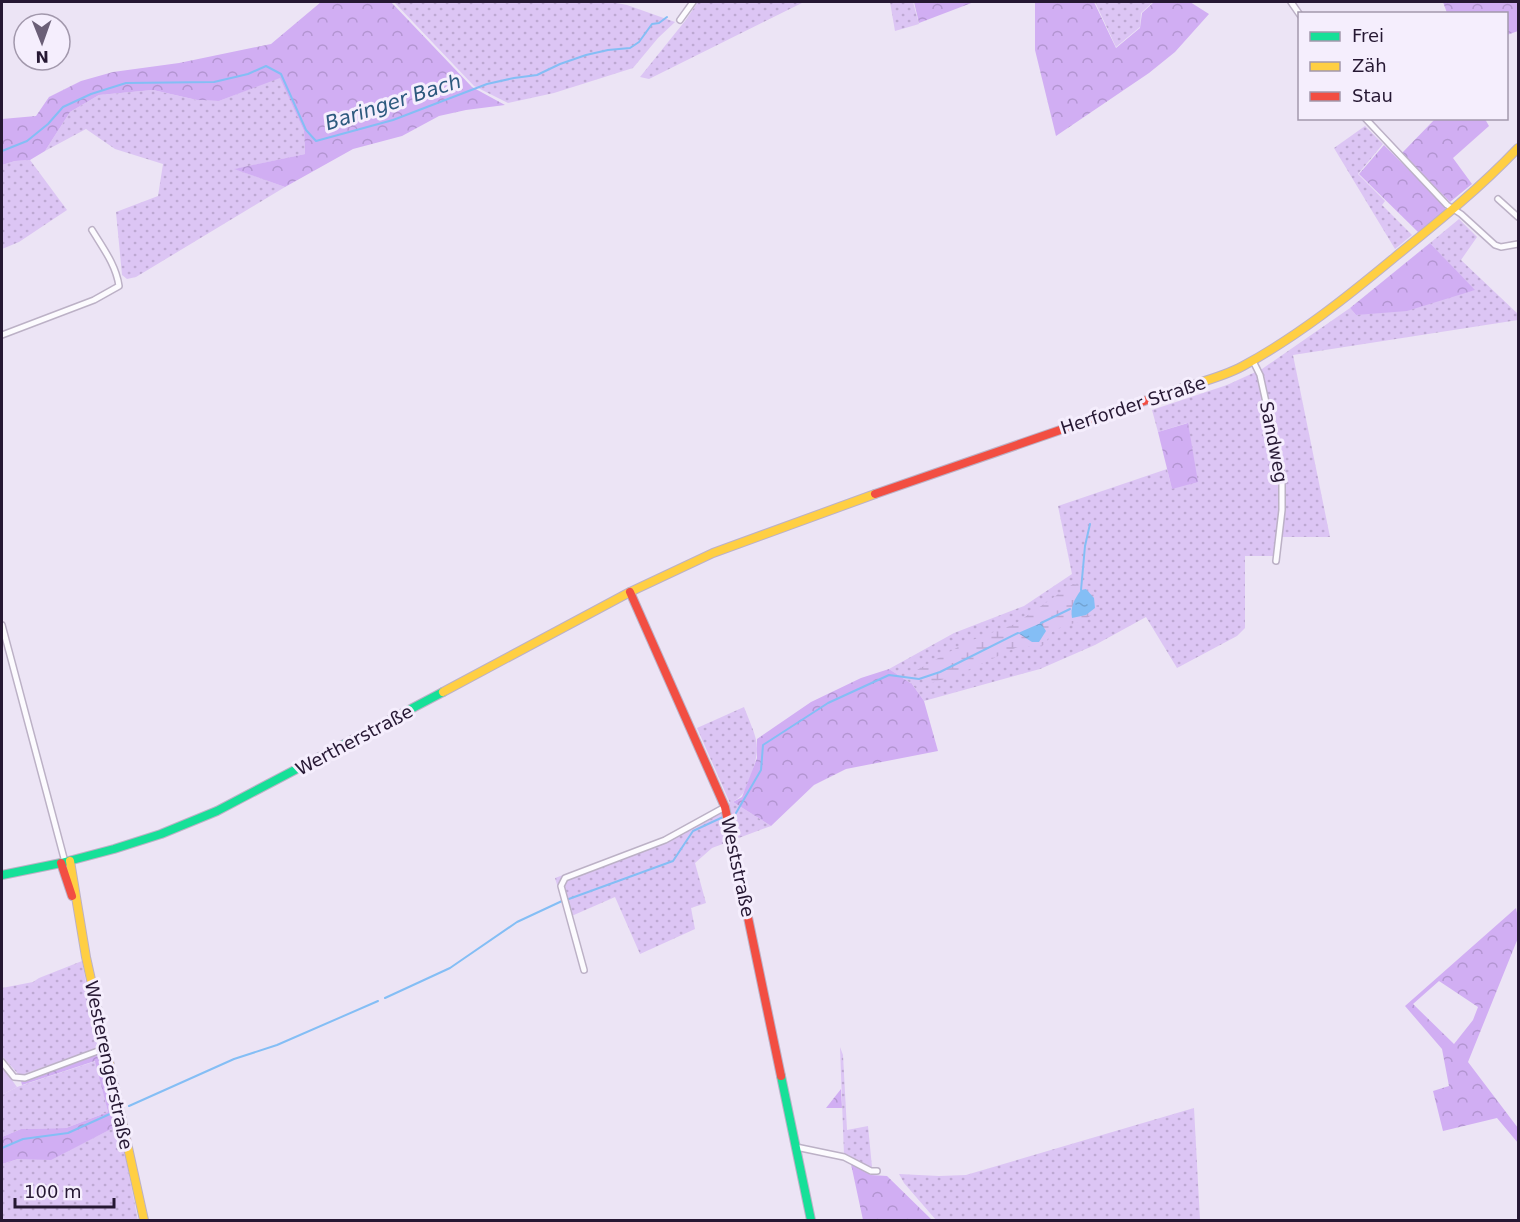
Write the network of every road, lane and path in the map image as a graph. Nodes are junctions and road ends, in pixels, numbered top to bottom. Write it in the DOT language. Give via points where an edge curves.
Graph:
graph roads {
  1 [pos="693,2"];
  2 [pos="680,20"];
  3 [pos="1367,120"];
  4 [pos="1518,148"];
  5 [pos="1498,199"];
  6 [pos="1454,210"];
  7 [pos="1518,217"];
  8 [pos="92,230"];
  9 [pos="1518,244"];
  10 [pos="2,335"];
  11 [pos="1253,361"];
  12 [pos="1276,561"];
  13 [pos="690,563"];
  14 [pos="630,592"];
  15 [pos="2,625"];
  16 [pos="725,807"];
  17 [pos="65,862"];
  18 [pos="2,875"];
  19 [pos="584,970"];
  20 [pos="106,1048"];
  21 [pos="2,1062"];
  22 [pos="796,1147"];
  23 [pos="877,1171"];
  24 [pos="144,1221"];
  25 [pos="812,1221"];
  1 -- 2 [label="street"];
  3 -- 6 [label="street"];
  4 -- 6 [label="main road, Herforder Straße"];
  5 -- 7 [label="street"];
  6 -- 9 [label="street" via="1496,245"];
  6 -- 11 [label="main road, Herforder Straße" via="1320,317"];
  8 -- 10 [label="street" via="109,256 119,286 94,300"];
  11 -- 12 [label="street, Sandweg" via="1260,375 1282,475"];
  11 -- 13 [label="main road, Herforder Straße"];
  13 -- 14 [label="main road, Wertherstraße"];
  14 -- 16 [label="main road, Weststraße"];
  14 -- 17 [label="main road, Wertherstraße" via="217,811 152,837"];
  15 -- 17 [label="street, Westerengerstraße"];
  16 -- 19 [label="street" via="665,840 564,878 561,886"];
  16 -- 22 [label="main road, Weststraße"];
  17 -- 18 [label="main road, Wertherstraße"];
  17 -- 20 [label="main road, Westerengerstraße"];
  20 -- 21 [label="street" via="25,1078 14,1077"];
  20 -- 24 [label="main road, Westerengerstraße"];
  22 -- 23 [label="street" via="844,1157"];
  22 -- 25 [label="main road, Weststraße"];
}
